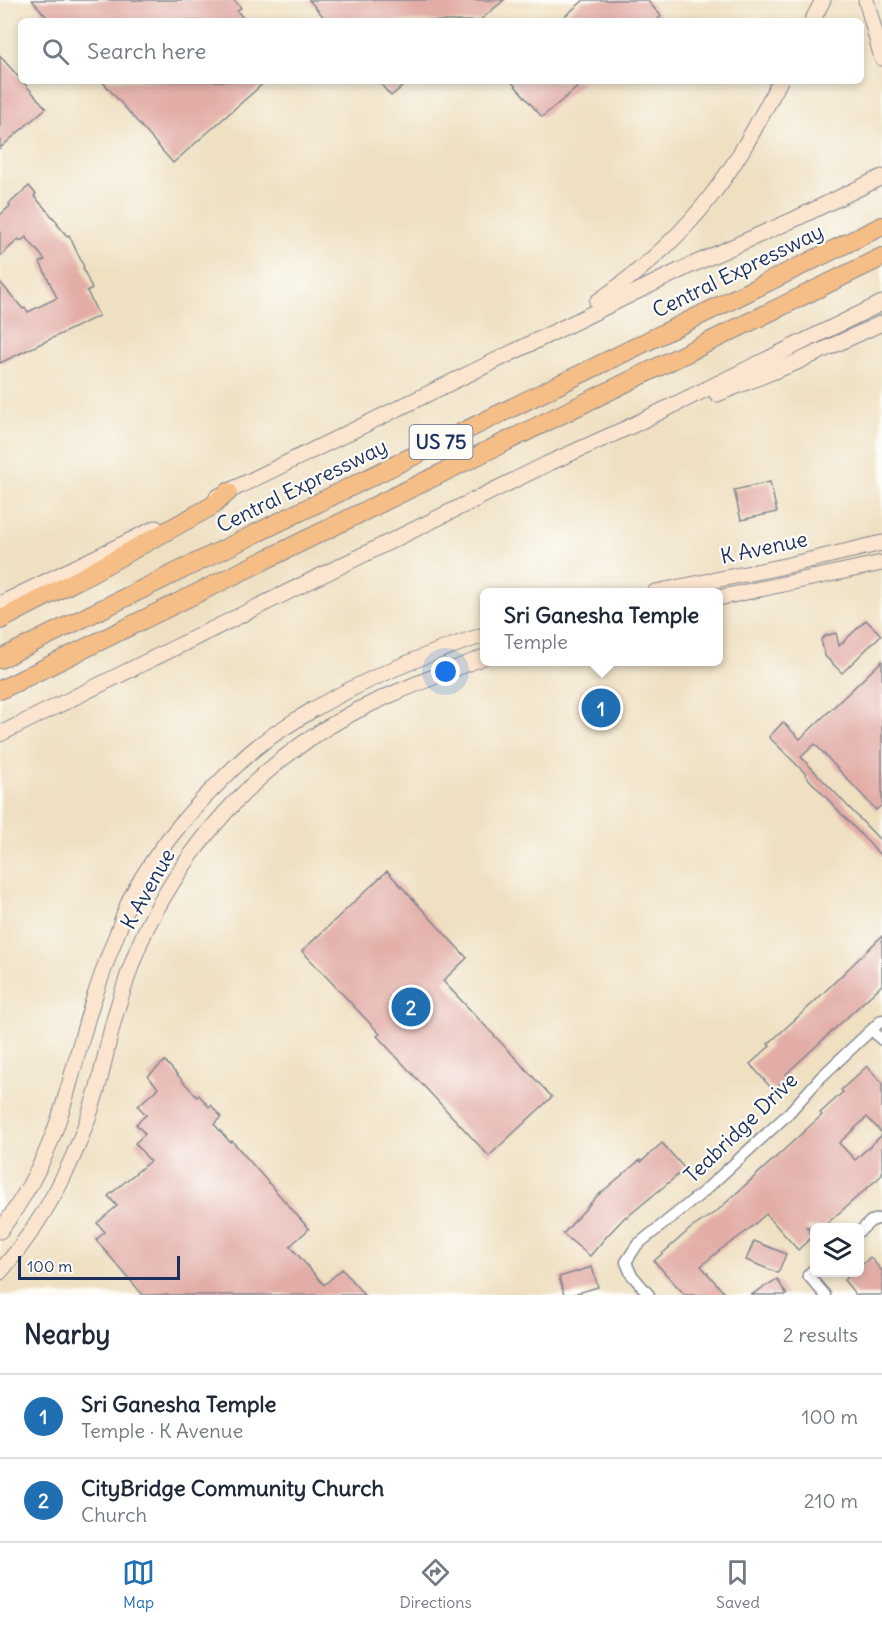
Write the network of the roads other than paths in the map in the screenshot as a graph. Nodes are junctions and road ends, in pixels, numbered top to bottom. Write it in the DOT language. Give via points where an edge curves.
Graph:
graph roads {
  1 [pos="823,0"];
  2 [pos="866,0"];
  3 [pos="814,18"];
  4 [pos="882,58"];
  5 [pos="778,84"];
  6 [pos="882,177"];
  7 [pos="882,226"];
  8 [pos="882,257"];
  9 [pos="882,303"];
  10 [pos="882,323"];
  11 [pos="557,330"];
  12 [pos="617,432"];
  13 [pos="228,492"];
  14 [pos="882,543"];
  15 [pos="882,563"];
  16 [pos="775,568"];
  17 [pos="779,586"];
  18 [pos="675,588"];
  19 [pos="723,597"];
  20 [pos="0,604"];
  21 [pos="0,620"];
  22 [pos="480,636"];
  23 [pos="480,658"];
  24 [pos="0,659"];
  25 [pos="0,690"];
  26 [pos="279,730"];
  27 [pos="0,734"];
  28 [pos="293,749"];
  29 [pos="166,841"];
  30 [pos="186,861"];
  31 [pos="89,1013"];
  32 [pos="114,1020"];
  33 [pos="882,1020"];
  34 [pos="872,1030"];
  35 [pos="882,1040"];
  36 [pos="21,1199"];
  37 [pos="43,1214"];
  38 [pos="882,1218"];
  39 [pos="864,1227"];
  40 [pos="0,1231"];
  41 [pos="0,1272"];
  42 [pos="814,1277"];
  43 [pos="649,1295"];
  44 [pos="825,1295"];
  1 -- 3 [label="main road"];
  2 -- 4 [label="main road"];
  5 -- 11 [label="main road" via="732,167 682,230 635,274"];
  6 -- 11 [label="main road, Central Expressway"];
  7 -- 24 [label="highway, Central Expressway / US 75"];
  8 -- 25 [label="highway, US 75"];
  9 -- 12 [label="main road"];
  10 -- 12 [label="main road" via="779,369"];
  11 -- 13 [label="main road, Central Expressway"];
  12 -- 27 [label="main road"];
  13 -- 20 [label="main road, Central Expressway"];
  13 -- 21 [label="highway" via="212,506"];
  14 -- 16 [label="main road, K Avenue"];
  15 -- 17 [label="main road, K Avenue"];
  16 -- 17 [label="main road"];
  16 -- 18 [label="main road, K Avenue"];
  17 -- 19 [label="main road, K Avenue"];
  22 -- 26 [label="main road, K Avenue" via="379,674"];
  23 -- 28 [label="main road, K Avenue" via="375,701"];
  26 -- 28 [label="main road"];
  26 -- 29 [label="main road, K Avenue" via="234,767"];
  28 -- 30 [label="main road, K Avenue" via="232,804"];
  29 -- 30 [label="main road"];
  29 -- 31 [label="main road, K Avenue" via="130,900"];
  30 -- 32 [label="main road, K Avenue" via="153,915"];
  31 -- 32 [label="main road"];
  31 -- 36 [label="main road, K Avenue" via="55,1130"];
  32 -- 37 [label="main road, K Avenue" via="82,1136"];
  33 -- 34 [label="street, Teabridge Drive"];
  34 -- 35 [label="street"];
  34 -- 43 [label="street, Teabridge Drive" via="702,1193 637,1245 626,1262"];
  36 -- 37 [label="main road"];
  36 -- 40 [label="main road, K Avenue"];
  37 -- 41 [label="main road, K Avenue"];
  38 -- 39 [label="street"];
  42 -- 44 [label="street"];
}
